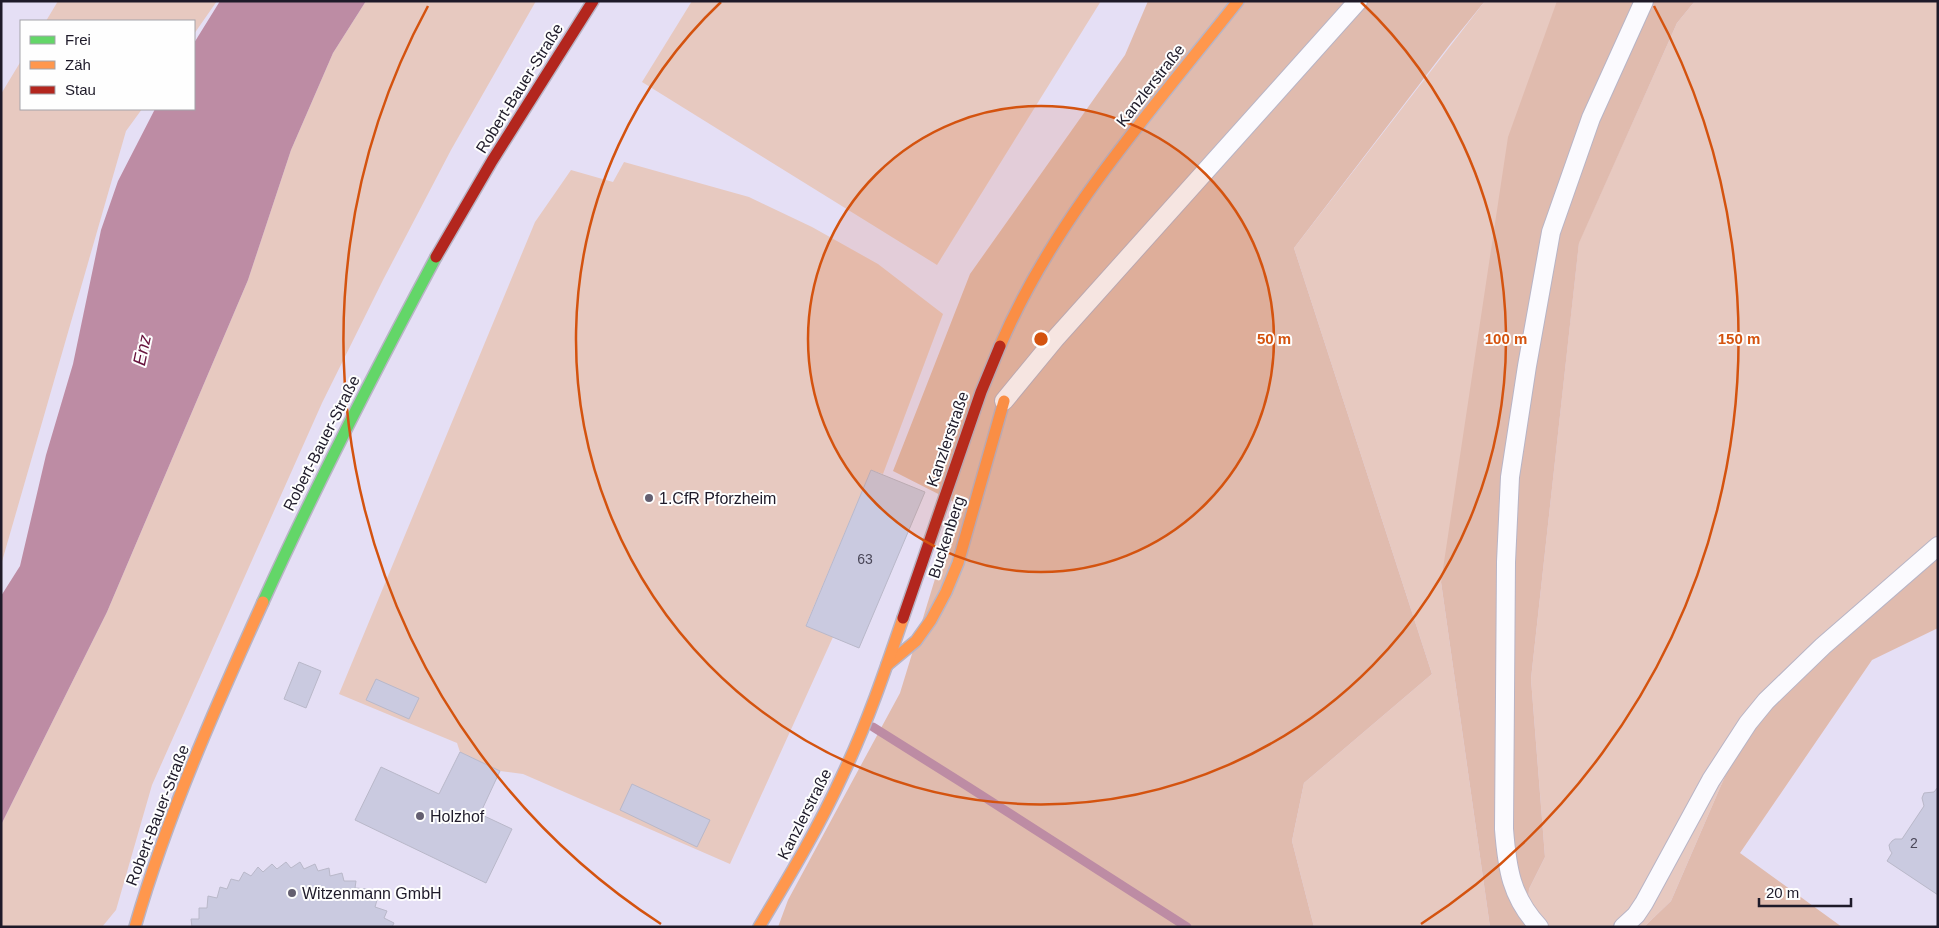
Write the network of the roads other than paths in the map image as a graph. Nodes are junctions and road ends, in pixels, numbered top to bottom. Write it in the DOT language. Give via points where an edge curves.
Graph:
graph roads {
  1 [pos="593,1"];
  2 [pos="1238,1"];
  3 [pos="1358,1"];
  4 [pos="1644,1"];
  5 [pos="1004,401"];
  6 [pos="1938,546"];
  7 [pos="887,664"];
  8 [pos="135,927"];
  9 [pos="759,927"];
  10 [pos="1539,927"];
  11 [pos="1624,927"];
  1 -- 8 [label="street, Robert-Bauer-Straße" via="492,161 350,419 295,531 195,759 149,878"];
  2 -- 7 [label="street, Kanzlerstraße" via="1141,122 1080,205 1048,251 1020,301 981,392"];
  3 -- 5 [label="lane" via="1055,339"];
  4 -- 10 [label="lane" via="1591,118 1551,232 1510,477 1506,562 1504,829 1507,865 1513,886 1522,906"];
  5 -- 7 [label="street, Buckenberg" via="958,563 946,592 916,641"];
  6 -- 11 [label="lane" via="1823,646 1766,701 1710,780 1644,903"];
  7 -- 9 [label="street, Kanzlerstraße" via="843,775 793,871"];
}
